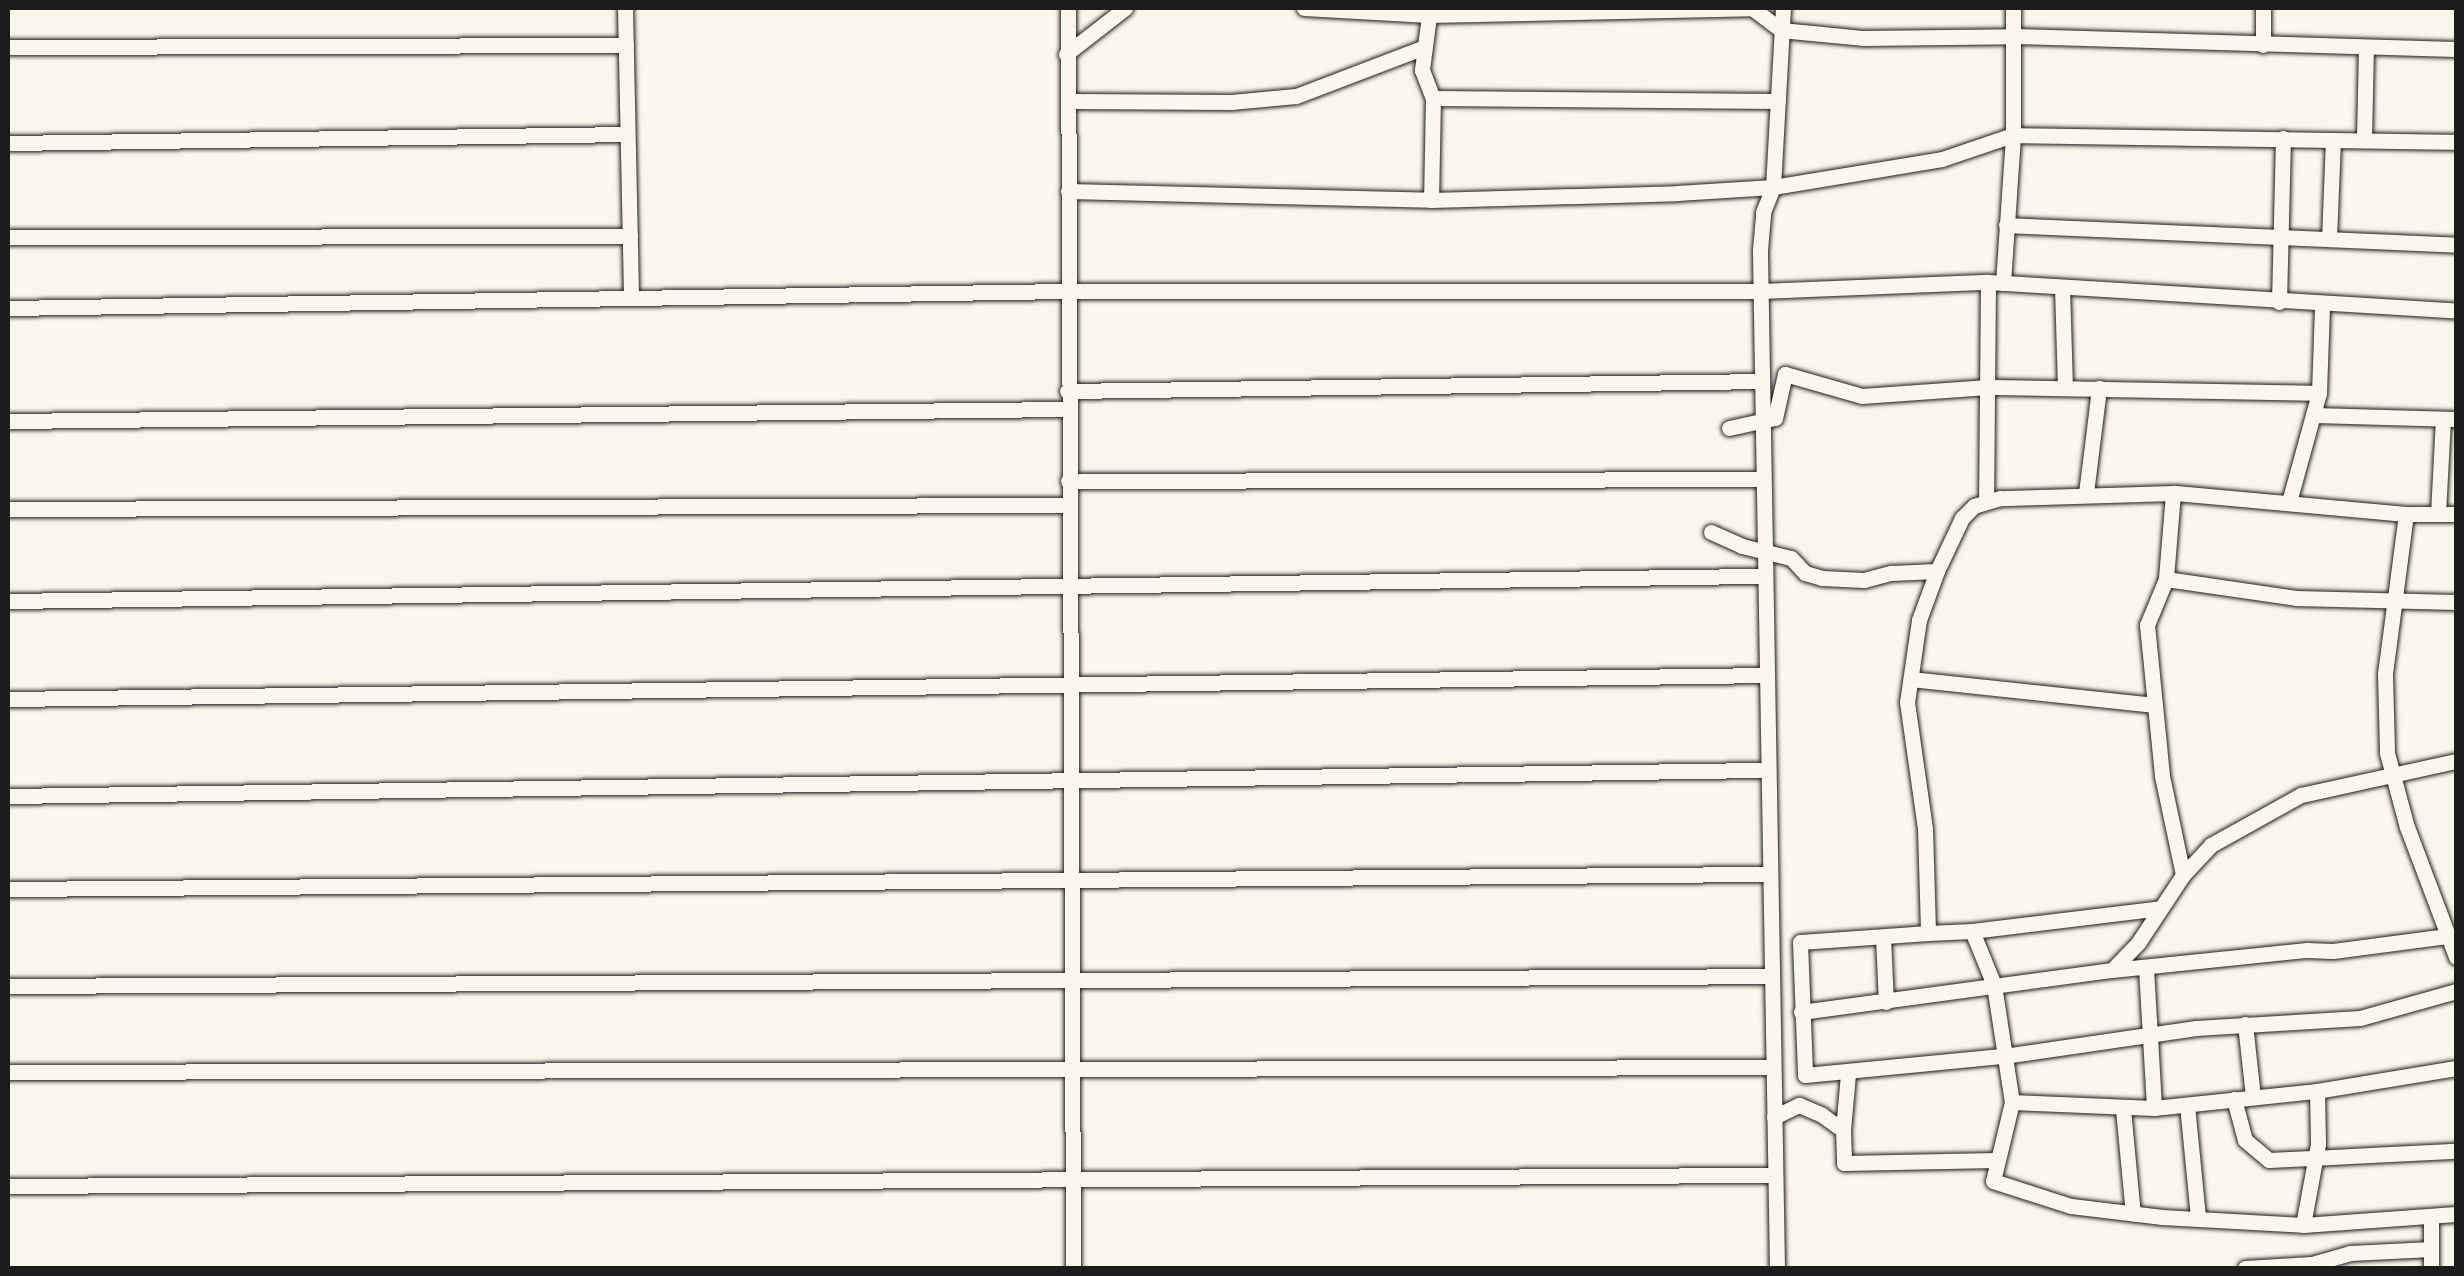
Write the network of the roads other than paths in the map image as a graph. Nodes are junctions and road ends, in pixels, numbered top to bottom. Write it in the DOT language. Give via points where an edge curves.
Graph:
graph roads {
  1 [pos="625,8"];
  2 [pos="1068,8"];
  3 [pos="1124,8"];
  4 [pos="1304,8"];
  5 [pos="1783,8"];
  6 [pos="2013,8"];
  7 [pos="2264,8"];
  8 [pos="1429,11"];
  9 [pos="1781,30"];
  10 [pos="2015,36"];
  11 [pos="626,45"];
  12 [pos="2263,45"];
  13 [pos="8,47"];
  14 [pos="2366,47"];
  15 [pos="1422,48"];
  16 [pos="2456,49"];
  17 [pos="1066,54"];
  18 [pos="1433,98"];
  19 [pos="1778,101"];
  20 [pos="1071,102"];
  21 [pos="628,134"];
  22 [pos="2013,135"];
  23 [pos="2283,138"];
  24 [pos="2332,140"];
  25 [pos="2364,140"];
  26 [pos="2456,142"];
  27 [pos="8,143"];
  28 [pos="1773,186"];
  29 [pos="1068,191"];
  30 [pos="1431,200"];
  31 [pos="2006,225"];
  32 [pos="630,236"];
  33 [pos="2283,237"];
  34 [pos="8,238"];
  35 [pos="2330,239"];
  36 [pos="2456,245"];
  37 [pos="1996,283"];
  38 [pos="2062,287"];
  39 [pos="1068,291"];
  40 [pos="1760,291"];
  41 [pos="631,296"];
  42 [pos="2279,302"];
  43 [pos="2322,305"];
  44 [pos="8,308"];
  45 [pos="2456,311"];
  46 [pos="1762,380"];
  47 [pos="1988,387"];
  48 [pos="2065,388"];
  49 [pos="2098,388"];
  50 [pos="1068,391"];
  51 [pos="2319,393"];
  52 [pos="1068,409"];
  53 [pos="2313,415"];
  54 [pos="2450,419"];
  55 [pos="8,421"];
  56 [pos="1762,422"];
  57 [pos="1729,428"];
  58 [pos="1763,479"];
  59 [pos="1068,480"];
  60 [pos="2086,493"];
  61 [pos="2173,493"];
  62 [pos="1986,499"];
  63 [pos="2289,502"];
  64 [pos="1068,505"];
  65 [pos="8,509"];
  66 [pos="2406,514"];
  67 [pos="2438,514"];
  68 [pos="2456,514"];
  69 [pos="1711,532"];
  70 [pos="1764,551"];
  71 [pos="1936,571"];
  72 [pos="1765,576"];
  73 [pos="2166,579"];
  74 [pos="1068,586"];
  75 [pos="8,601"];
  76 [pos="2392,601"];
  77 [pos="2456,602"];
  78 [pos="1767,675"];
  79 [pos="1910,679"];
  80 [pos="1068,684"];
  81 [pos="8,699"];
  82 [pos="2155,704"];
  83 [pos="2456,761"];
  84 [pos="1768,770"];
  85 [pos="2395,778"];
  86 [pos="1068,780"];
  87 [pos="8,796"];
  88 [pos="1770,874"];
  89 [pos="2183,874"];
  90 [pos="1070,880"];
  91 [pos="8,889"];
  92 [pos="2161,908"];
  93 [pos="1972,931"];
  94 [pos="1928,933"];
  95 [pos="2447,936"];
  96 [pos="1883,937"];
  97 [pos="2456,957"];
  98 [pos="2146,968"];
  99 [pos="2112,970"];
  100 [pos="1772,976"];
  101 [pos="1070,980"];
  102 [pos="1994,985"];
  103 [pos="8,986"];
  104 [pos="2456,991"];
  105 [pos="1886,1002"];
  106 [pos="1801,1012"];
  107 [pos="2245,1024"];
  108 [pos="2148,1034"];
  109 [pos="2004,1056"];
  110 [pos="1773,1067"];
  111 [pos="2456,1068"];
  112 [pos="1072,1069"];
  113 [pos="8,1072"];
  114 [pos="1848,1074"];
  115 [pos="2317,1091"];
  116 [pos="2253,1097"];
  117 [pos="2234,1099"];
  118 [pos="2012,1102"];
  119 [pos="2188,1105"];
  120 [pos="2154,1108"];
  121 [pos="2123,1109"];
  122 [pos="1774,1117"];
  123 [pos="1843,1130"];
  124 [pos="2456,1151"];
  125 [pos="1997,1160"];
  126 [pos="2314,1162"];
  127 [pos="1775,1176"];
  128 [pos="1072,1180"];
  129 [pos="8,1186"];
  130 [pos="2132,1214"];
  131 [pos="2456,1214"];
  132 [pos="2432,1216"];
  133 [pos="2198,1218"];
  134 [pos="2302,1225"];
  135 [pos="2431,1249"];
  136 [pos="1073,1268"];
  137 [pos="1776,1268"];
  138 [pos="2245,1268"];
  139 [pos="2431,1268"];
  1 -- 11 [label="street"];
  2 -- 17 [label="street"];
  3 -- 17 [label="street"];
  4 -- 8 [label="street"];
  5 -- 9 [label="street"];
  6 -- 10 [label="street"];
  7 -- 12 [label="street"];
  8 -- 9 [label="street" via="1752,8"];
  8 -- 15 [label="street"];
  9 -- 10 [label="street" via="1862,38"];
  9 -- 19 [label="street"];
  10 -- 12 [label="street"];
  10 -- 22 [label="street"];
  11 -- 13 [label="street"];
  11 -- 21 [label="street"];
  12 -- 14 [label="street"];
  14 -- 16 [label="street"];
  14 -- 25 [label="street"];
  15 -- 18 [label="street"];
  15 -- 20 [label="street" via="1296,96"];
  17 -- 20 [label="street"];
  18 -- 19 [label="street"];
  18 -- 30 [label="street"];
  19 -- 28 [label="street"];
  20 -- 29 [label="street"];
  21 -- 27 [label="street"];
  21 -- 32 [label="street"];
  22 -- 23 [label="street"];
  22 -- 28 [label="street" via="1942,158"];
  22 -- 31 [label="street"];
  23 -- 24 [label="street"];
  23 -- 33 [label="street"];
  24 -- 25 [label="street"];
  24 -- 35 [label="street"];
  25 -- 26 [label="street"];
  28 -- 30 [label="street"];
  28 -- 40 [label="street" via="1760,226"];
  29 -- 30 [label="street"];
  29 -- 39 [label="street"];
  31 -- 33 [label="street"];
  31 -- 37 [label="street"];
  32 -- 34 [label="street"];
  32 -- 41 [label="street"];
  33 -- 35 [label="street"];
  33 -- 42 [label="street"];
  35 -- 36 [label="street"];
  37 -- 38 [label="street"];
  37 -- 40 [label="street"];
  37 -- 47 [label="street"];
  38 -- 42 [label="street"];
  38 -- 48 [label="street"];
  39 -- 40 [label="street"];
  39 -- 41 [label="street"];
  39 -- 50 [label="street"];
  40 -- 46 [label="street"];
  41 -- 44 [label="street"];
  42 -- 43 [label="street"];
  43 -- 45 [label="street"];
  43 -- 51 [label="street"];
  46 -- 50 [label="street"];
  46 -- 56 [label="street"];
  47 -- 48 [label="street"];
  47 -- 56 [label="street" via="1862,396 1786,374 1776,418"];
  47 -- 62 [label="street"];
  48 -- 49 [label="street"];
  49 -- 51 [label="street"];
  49 -- 60 [label="street"];
  50 -- 52 [label="street"];
  51 -- 53 [label="street"];
  52 -- 55 [label="street"];
  52 -- 59 [label="street"];
  53 -- 54 [label="street"];
  53 -- 63 [label="street"];
  54 -- 67 [label="street"];
  56 -- 57 [label="street"];
  56 -- 58 [label="street"];
  58 -- 59 [label="street"];
  58 -- 70 [label="street"];
  59 -- 64 [label="street"];
  60 -- 61 [label="street"];
  60 -- 62 [label="street"];
  61 -- 63 [label="street"];
  61 -- 73 [label="street"];
  62 -- 71 [label="street" via="1962,518"];
  63 -- 66 [label="street"];
  64 -- 65 [label="street"];
  64 -- 74 [label="street"];
  66 -- 67 [label="street"];
  66 -- 76 [label="street"];
  67 -- 68 [label="street"];
  69 -- 70 [label="street"];
  70 -- 71 [label="street" via="1791,558 1804,573 1822,578"];
  70 -- 72 [label="street"];
  71 -- 79 [label="street"];
  72 -- 74 [label="street"];
  72 -- 78 [label="street"];
  73 -- 76 [label="street" via="2296,598"];
  73 -- 82 [label="street" via="2147,625"];
  74 -- 75 [label="street"];
  74 -- 80 [label="street"];
  76 -- 77 [label="street"];
  76 -- 85 [label="street" via="2384,713"];
  78 -- 80 [label="street"];
  78 -- 84 [label="street"];
  79 -- 82 [label="street"];
  79 -- 94 [label="street" via="1907,702 1926,829"];
  80 -- 81 [label="street"];
  80 -- 86 [label="street"];
  82 -- 89 [label="street"];
  83 -- 85 [label="street"];
  84 -- 86 [label="street"];
  84 -- 88 [label="street"];
  85 -- 89 [label="street" via="2300,795 2211,845"];
  85 -- 95 [label="street"];
  86 -- 87 [label="street"];
  86 -- 90 [label="street"];
  88 -- 90 [label="street"];
  88 -- 100 [label="street"];
  89 -- 92 [label="street"];
  90 -- 91 [label="street"];
  90 -- 101 [label="street"];
  92 -- 93 [label="street"];
  92 -- 99 [label="street"];
  93 -- 94 [label="street"];
  93 -- 102 [label="street"];
  94 -- 96 [label="street"];
  95 -- 97 [label="street"];
  95 -- 98 [label="street"];
  96 -- 105 [label="street"];
  96 -- 106 [label="street" via="1800,942"];
  98 -- 99 [label="street"];
  98 -- 108 [label="street"];
  99 -- 102 [label="street"];
  100 -- 101 [label="street"];
  100 -- 110 [label="street"];
  101 -- 103 [label="street"];
  101 -- 112 [label="street"];
  102 -- 105 [label="street"];
  102 -- 109 [label="street"];
  104 -- 107 [label="street" via="2360,1018"];
  105 -- 106 [label="street"];
  106 -- 114 [label="street" via="1804,1075"];
  107 -- 108 [label="street"];
  107 -- 116 [label="street"];
  108 -- 109 [label="street"];
  108 -- 120 [label="street"];
  109 -- 114 [label="street"];
  109 -- 118 [label="street"];
  110 -- 112 [label="street"];
  110 -- 122 [label="street"];
  111 -- 115 [label="street"];
  112 -- 113 [label="street"];
  112 -- 128 [label="street"];
  114 -- 123 [label="street"];
  115 -- 116 [label="street"];
  115 -- 126 [label="street"];
  116 -- 117 [label="street"];
  117 -- 119 [label="street"];
  117 -- 126 [label="street" via="2242,1134 2262,1158"];
  118 -- 121 [label="street"];
  118 -- 125 [label="street"];
  119 -- 120 [label="street"];
  119 -- 133 [label="street"];
  120 -- 121 [label="street"];
  121 -- 130 [label="street"];
  122 -- 123 [label="street" via="1799,1105"];
  122 -- 127 [label="street"];
  123 -- 125 [label="street" via="1844,1163"];
  124 -- 126 [label="street"];
  125 -- 130 [label="street" via="1994,1181 2071,1206"];
  126 -- 134 [label="street"];
  127 -- 128 [label="street"];
  127 -- 137 [label="street"];
  128 -- 129 [label="street"];
  128 -- 136 [label="street"];
  130 -- 133 [label="street"];
  131 -- 132 [label="street"];
  132 -- 134 [label="street"];
  132 -- 135 [label="street"];
  133 -- 134 [label="street"];
  135 -- 138 [label="street"];
  135 -- 139 [label="street"];
}
